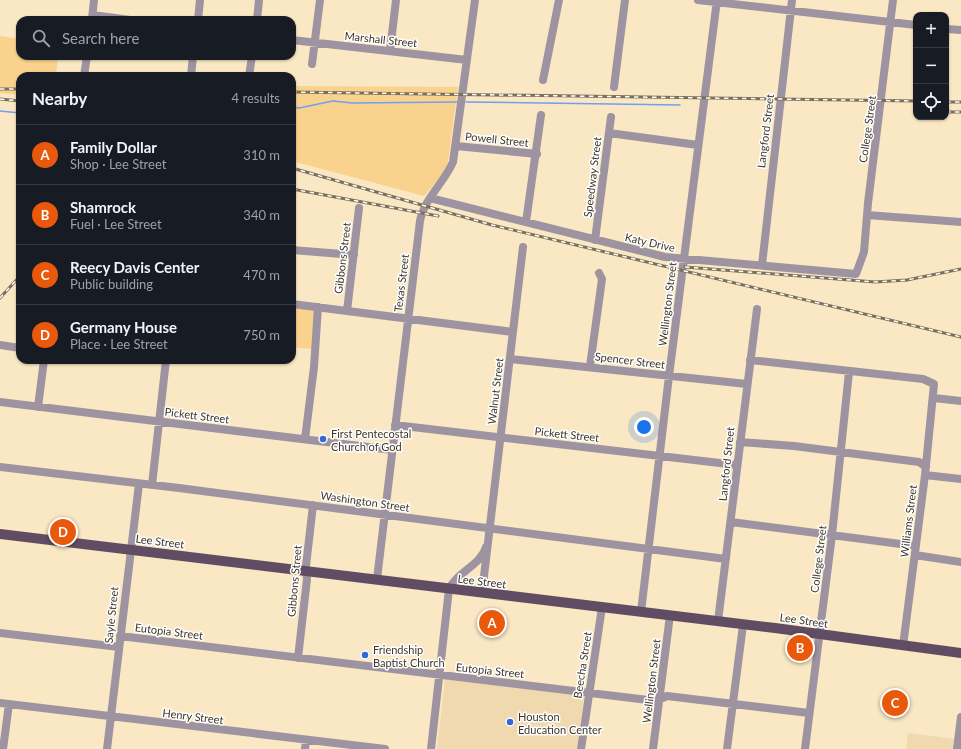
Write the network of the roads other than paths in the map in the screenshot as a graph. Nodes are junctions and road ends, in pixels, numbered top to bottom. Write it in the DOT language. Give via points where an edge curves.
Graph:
graph roads {
  1 [pos="94,0"];
  2 [pos="200,0"];
  3 [pos="259,0"];
  4 [pos="320,0"];
  5 [pos="396,0"];
  6 [pos="475,0"];
  7 [pos="559,0"];
  8 [pos="625,0"];
  9 [pos="698,0"];
  10 [pos="792,0"];
  11 [pos="893,0"];
  12 [pos="717,1"];
  13 [pos="790,10"];
  14 [pos="92,16"];
  15 [pos="198,16"];
  16 [pos="257,16"];
  17 [pos="890,22"];
  18 [pos="913,25"];
  19 [pos="949,29"];
  20 [pos="961,30"];
  21 [pos="296,40"];
  22 [pos="316,43"];
  23 [pos="390,51"];
  24 [pos="86,60"];
  25 [pos="193,60"];
  26 [pos="251,60"];
  27 [pos="467,60"];
  28 [pos="312,64"];
  29 [pos="85,72"];
  30 [pos="191,72"];
  31 [pos="250,72"];
  32 [pos="543,80"];
  33 [pos="614,87"];
  34 [pos="541,115"];
  35 [pos="611,117"];
  36 [pos="608,133"];
  37 [pos="698,145"];
  38 [pos="456,146"];
  39 [pos="536,154"];
  40 [pos="430,198"];
  41 [pos="359,208"];
  42 [pos="867,215"];
  43 [pos="526,222"];
  44 [pos="961,222"];
  45 [pos="595,240"];
  46 [pos="522,246"];
  47 [pos="296,250"];
  48 [pos="354,255"];
  49 [pos="684,260"];
  50 [pos="861,261"];
  51 [pos="762,265"];
  52 [pos="599,273"];
  53 [pos="296,305"];
  54 [pos="318,308"];
  55 [pos="757,309"];
  56 [pos="347,311"];
  57 [pos="408,319"];
  58 [pos="512,332"];
  59 [pos="0,345"];
  60 [pos="16,347"];
  61 [pos="510,358"];
  62 [pos="750,360"];
  63 [pos="43,364"];
  64 [pos="166,364"];
  65 [pos="590,366"];
  66 [pos="849,372"];
  67 [pos="669,376"];
  68 [pos="747,384"];
  69 [pos="934,398"];
  70 [pos="961,401"];
  71 [pos="0,402"];
  72 [pos="38,407"];
  73 [pos="159,422"];
  74 [pos="395,425"];
  75 [pos="500,438"];
  76 [pos="305,439"];
  77 [pos="740,442"];
  78 [pos="392,450"];
  79 [pos="841,453"];
  80 [pos="659,456"];
  81 [pos="737,465"];
  82 [pos="0,467"];
  83 [pos="925,471"];
  84 [pos="961,479"];
  85 [pos="138,484"];
  86 [pos="152,485"];
  87 [pos="313,505"];
  88 [pos="384,515"];
  89 [pos="731,522"];
  90 [pos="489,528"];
  91 [pos="0,534"];
  92 [pos="832,535"];
  93 [pos="488,539"];
  94 [pos="916,546"];
  95 [pos="649,549"];
  96 [pos="130,550"];
  97 [pos="915,555"];
  98 [pos="726,559"];
  99 [pos="961,562"];
  100 [pos="307,571"];
  101 [pos="377,579"];
  102 [pos="449,589"];
  103 [pos="482,593"];
  104 [pos="602,608"];
  105 [pos="641,612"];
  106 [pos="670,616"];
  107 [pos="718,621"];
  108 [pos="743,625"];
  109 [pos="0,633"];
  110 [pos="820,635"];
  111 [pos="120,636"];
  112 [pos="903,646"];
  113 [pos="119,647"];
  114 [pos="961,654"];
  115 [pos="298,658"];
  116 [pos="440,675"];
  117 [pos="588,693"];
  118 [pos="660,700"];
  119 [pos="4,703"];
  120 [pos="734,704"];
  121 [pos="809,713"];
  122 [pos="961,717"];
  123 [pos="111,718"];
  124 [pos="960,732"];
  125 [pos="306,740"];
  126 [pos="3,749"];
  127 [pos="107,749"];
  128 [pos="305,749"];
  129 [pos="385,749"];
  130 [pos="431,749"];
  131 [pos="581,749"];
  132 [pos="653,749"];
  133 [pos="727,749"];
  134 [pos="805,749"];
  135 [pos="957,749"];
  1 -- 14 [label="street"];
  2 -- 15 [label="street"];
  3 -- 16 [label="street"];
  4 -- 22 [label="street"];
  5 -- 23 [label="street"];
  6 -- 27 [label="street, Texas Street"];
  7 -- 32 [label="street"];
  8 -- 33 [label="street"];
  9 -- 12 [label="street"];
  10 -- 13 [label="street, Langford Street"];
  11 -- 17 [label="street, College Street"];
  12 -- 13 [label="street"];
  12 -- 37 [label="street, Wellington Street"];
  13 -- 17 [label="street"];
  13 -- 51 [label="street, Langford Street"];
  17 -- 18 [label="street"];
  17 -- 42 [label="street, College Street"];
  19 -- 20 [label="street"];
  21 -- 22 [label="street, Marshall Street"];
  22 -- 23 [label="street, Marshall Street"];
  22 -- 28 [label="street"];
  23 -- 27 [label="street, Marshall Street"];
  24 -- 29 [label="street"];
  25 -- 30 [label="street"];
  26 -- 31 [label="street"];
  27 -- 38 [label="street, Texas Street"];
  34 -- 39 [label="street"];
  35 -- 36 [label="street, Speedway Street"];
  36 -- 37 [label="street"];
  36 -- 45 [label="street, Speedway Street"];
  37 -- 49 [label="street, Wellington Street"];
  38 -- 39 [label="street, Powell Street"];
  38 -- 40 [label="street, Texas Street" via="454,162 449,172"];
  39 -- 43 [label="street"];
  40 -- 43 [label="street, Katy Drive"];
  40 -- 57 [label="street, Texas Street" via="420,221"];
  41 -- 48 [label="street, Gibbons Street"];
  42 -- 44 [label="street"];
  42 -- 50 [label="street, College Street"];
  43 -- 45 [label="street, Katy Drive"];
  45 -- 49 [label="street, Katy Drive" via="665,258"];
  46 -- 58 [label="street, Walnut Street"];
  47 -- 48 [label="street"];
  48 -- 56 [label="street, Gibbons Street"];
  49 -- 51 [label="street, Katy Drive"];
  49 -- 67 [label="street, Wellington Street"];
  50 -- 51 [label="street, Katy Drive" via="856,274"];
  52 -- 65 [label="street" via="602,279"];
  53 -- 54 [label="street"];
  54 -- 56 [label="street"];
  54 -- 76 [label="street"];
  55 -- 62 [label="street, Langford Street"];
  56 -- 57 [label="street"];
  57 -- 58 [label="street"];
  57 -- 74 [label="street, Texas Street"];
  58 -- 61 [label="street, Walnut Street"];
  59 -- 60 [label="street"];
  61 -- 65 [label="street, Spencer Street"];
  61 -- 75 [label="street, Walnut Street"];
  62 -- 66 [label="street"];
  62 -- 68 [label="street, Langford Street"];
  63 -- 72 [label="street"];
  64 -- 73 [label="street"];
  65 -- 67 [label="street, Spencer Street"];
  66 -- 69 [label="street" via="927,380 934,384"];
  66 -- 79 [label="street, College Street"];
  67 -- 68 [label="street, Spencer Street"];
  67 -- 80 [label="street, Wellington Street"];
  68 -- 77 [label="street, Langford Street"];
  69 -- 70 [label="street"];
  69 -- 83 [label="street, Williams Street"];
  71 -- 72 [label="street, Pickett Street"];
  72 -- 73 [label="street, Pickett Street"];
  73 -- 76 [label="street, Pickett Street"];
  73 -- 86 [label="street"];
  74 -- 75 [label="street, Pickett Street"];
  74 -- 78 [label="street, Texas Street"];
  75 -- 80 [label="street, Pickett Street"];
  75 -- 90 [label="street, Walnut Street"];
  76 -- 78 [label="street, Pickett Street"];
  77 -- 79 [label="street"];
  77 -- 81 [label="street, Langford Street"];
  78 -- 88 [label="street, Texas Street"];
  79 -- 83 [label="street" via="919,462"];
  79 -- 92 [label="street, College Street"];
  80 -- 81 [label="street, Pickett Street"];
  80 -- 95 [label="street, Wellington Street"];
  81 -- 89 [label="street, Langford Street"];
  82 -- 85 [label="street, Washington Street"];
  83 -- 84 [label="street"];
  83 -- 94 [label="street, Williams Street"];
  85 -- 86 [label="street, Washington Street"];
  85 -- 96 [label="street, Sayle Street"];
  86 -- 87 [label="street, Washington Street"];
  87 -- 88 [label="street, Washington Street"];
  87 -- 100 [label="street, Gibbons Street"];
  88 -- 90 [label="street, Washington Street"];
  88 -- 101 [label="street, Texas Street"];
  89 -- 92 [label="street"];
  89 -- 98 [label="street, Langford Street"];
  90 -- 93 [label="street, Walnut Street"];
  90 -- 95 [label="street, Washington Street"];
  91 -- 96 [label="main road, Lee Street"];
  92 -- 94 [label="street"];
  92 -- 110 [label="street, College Street"];
  93 -- 102 [label="street, Walnut Street" via="485,551"];
  93 -- 103 [label="street, Walnut Street"];
  94 -- 97 [label="street, Williams Street"];
  95 -- 98 [label="street, Washington Street"];
  95 -- 105 [label="street, Wellington Street"];
  96 -- 100 [label="main road, Lee Street"];
  96 -- 111 [label="street, Sayle Street"];
  97 -- 99 [label="street"];
  97 -- 112 [label="street, Williams Street"];
  98 -- 107 [label="street, Langford Street"];
  100 -- 101 [label="main road, Lee Street"];
  100 -- 115 [label="street, Gibbons Street"];
  101 -- 102 [label="main road, Lee Street"];
  102 -- 103 [label="main road, Lee Street"];
  102 -- 116 [label="street"];
  103 -- 104 [label="main road, Lee Street"];
  104 -- 105 [label="main road, Lee Street"];
  104 -- 117 [label="street, Beecha Street"];
  105 -- 106 [label="main road, Lee Street"];
  106 -- 107 [label="main road, Lee Street"];
  106 -- 118 [label="street, Wellington Street"];
  107 -- 108 [label="main road, Lee Street"];
  108 -- 110 [label="main road, Lee Street"];
  108 -- 120 [label="street"];
  109 -- 113 [label="street"];
  110 -- 112 [label="main road, Lee Street"];
  110 -- 121 [label="street, College Street"];
  111 -- 113 [label="street, Sayle Street"];
  111 -- 115 [label="street, Eutopia Street"];
  112 -- 114 [label="main road, Lee Street"];
  113 -- 123 [label="street, Sayle Street"];
  115 -- 116 [label="street, Eutopia Street"];
  116 -- 117 [label="street, Eutopia Street"];
  116 -- 130 [label="street"];
  117 -- 118 [label="street, Eutopia Street"];
  117 -- 131 [label="street, Beecha Street"];
  118 -- 120 [label="street, Eutopia Street" via="667,696"];
  118 -- 132 [label="street, Wellington Street"];
  119 -- 123 [label="street, Henry Street"];
  119 -- 126 [label="street"];
  120 -- 121 [label="street, Eutopia Street"];
  120 -- 133 [label="street"];
  121 -- 134 [label="street, College Street"];
  122 -- 124 [label="street"];
  123 -- 125 [label="street, Henry Street"];
  123 -- 127 [label="street, Sayle Street"];
  124 -- 135 [label="street"];
  125 -- 128 [label="street"];
  125 -- 129 [label="street, Henry Street"];
}
